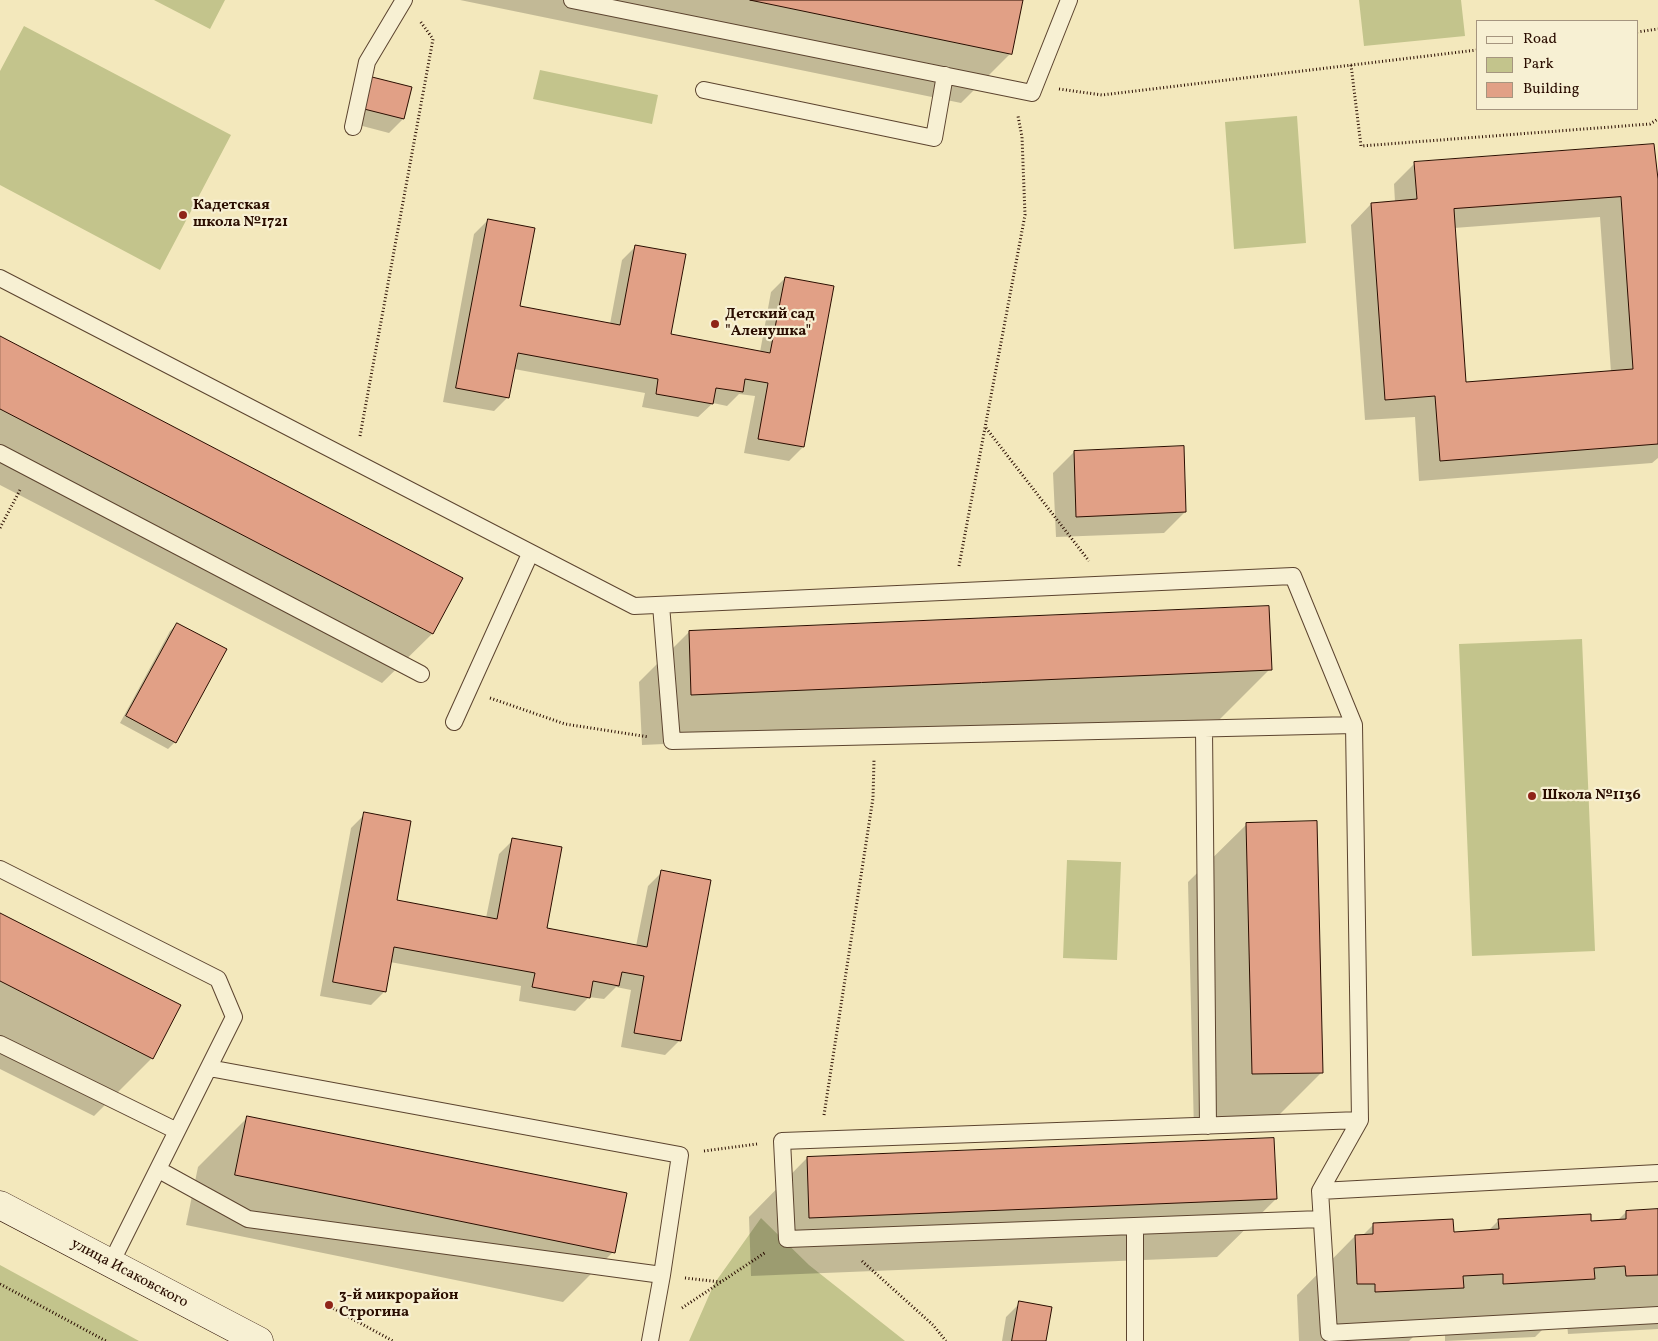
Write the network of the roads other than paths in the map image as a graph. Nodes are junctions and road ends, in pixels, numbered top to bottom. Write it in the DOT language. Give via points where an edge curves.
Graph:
graph roads {
  1 [pos="404,0"];
  2 [pos="572,0"];
  3 [pos="1069,0"];
  4 [pos="945,75"];
  5 [pos="704,90"];
  6 [pos="353,127"];
  7 [pos="0,278"];
  8 [pos="0,453"];
  9 [pos="530,554"];
  10 [pos="661,605"];
  11 [pos="421,674"];
  12 [pos="454,722"];
  13 [pos="1354,725"];
  14 [pos="1204,730"];
  15 [pos="0,869"];
  16 [pos="0,1044"];
  17 [pos="209,1068"];
  18 [pos="1360,1120"];
  19 [pos="1208,1126"];
  20 [pos="178,1131"];
  21 [pos="158,1170"];
  22 [pos="1658,1173"];
  23 [pos="1320,1191"];
  24 [pos="0,1205"];
  25 [pos="1321,1220"];
  26 [pos="1135,1227"];
  27 [pos="110,1264"];
  28 [pos="662,1275"];
  29 [pos="1658,1315"];
  30 [pos="651,1334"];
  31 [pos="259,1341"];
  32 [pos="1135,1341"];
  1 -- 6 [label="lane" via="367,62"];
  2 -- 4 [label="lane"];
  3 -- 4 [label="lane" via="1032,93"];
  4 -- 5 [label="lane" via="934,138"];
  7 -- 9 [label="lane"];
  8 -- 11 [label="lane"];
  9 -- 10 [label="lane" via="634,606"];
  9 -- 12 [label="lane"];
  10 -- 13 [label="lane" via="1293,576"];
  10 -- 14 [label="lane" via="672,740"];
  13 -- 14 [label="lane"];
  13 -- 18 [label="lane"];
  14 -- 19 [label="lane"];
  15 -- 17 [label="lane" via="218,979 234,1017"];
  16 -- 20 [label="lane"];
  17 -- 20 [label="lane"];
  17 -- 28 [label="lane" via="680,1154"];
  18 -- 19 [label="lane"];
  18 -- 23 [label="lane"];
  19 -- 26 [label="lane" via="782,1141 787,1239"];
  20 -- 21 [label="lane"];
  21 -- 27 [label="lane"];
  21 -- 28 [label="lane" via="248,1219"];
  22 -- 23 [label="lane"];
  23 -- 25 [label="lane"];
  24 -- 27 [label="street, улица Исаковского"];
  25 -- 26 [label="lane"];
  25 -- 29 [label="lane" via="1328,1333"];
  26 -- 32 [label="lane"];
  27 -- 31 [label="street, улица Исаковского"];
  28 -- 30 [label="lane"];
}
